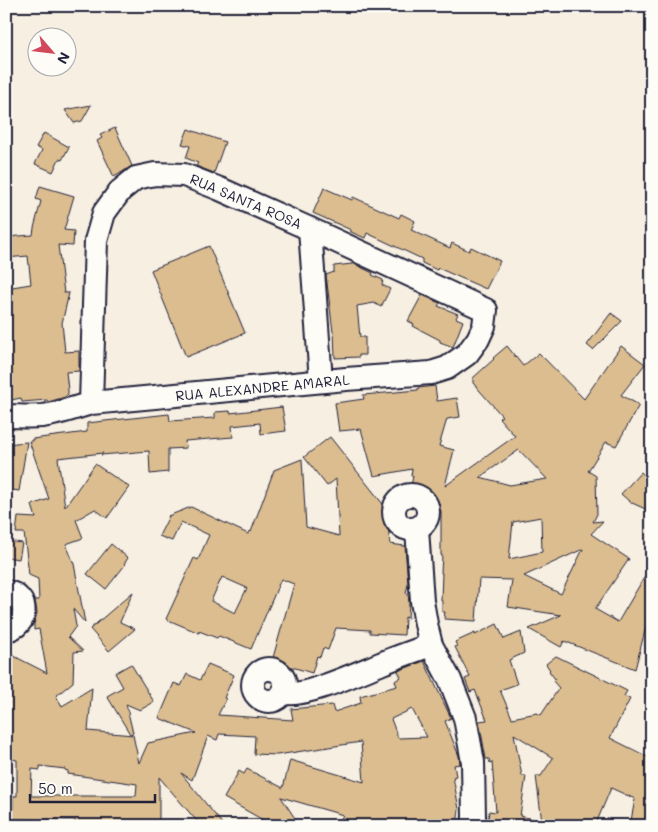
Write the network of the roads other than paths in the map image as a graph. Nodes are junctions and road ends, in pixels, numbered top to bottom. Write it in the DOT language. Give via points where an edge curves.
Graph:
graph roads {
  1 [pos="310,229"];
  2 [pos="486,310"];
  3 [pos="321,381"];
  4 [pos="91,403"];
  5 [pos="6,416"];
  6 [pos="417,529"];
  7 [pos="6,592"];
  8 [pos="6,630"];
  9 [pos="431,645"];
  10 [pos="284,692"];
  11 [pos="473,826"];
  1 -- 2 [label="street, RUA SANTA ROSA"];
  1 -- 3 [label="street"];
  1 -- 4 [label="street, RUA SANTA ROSA" via="184,175 154,174 136,178 120,191 104,213 96,241"];
  2 -- 3 [label="street, RUA ALEXANDRE AMARAL" via="478,339 467,354 447,368 431,373"];
  3 -- 4 [label="street, RUA ALEXANDRE AMARAL"];
  4 -- 5 [label="street, RUA ALEXANDRE AMARAL" via="42,416"];
  6 -- 9 [label="street" via="422,601"];
  7 -- 8 [label="street" via="21,600 24,612 19,624"];
  9 -- 10 [label="street" via="325,685 300,692"];
  9 -- 11 [label="street" via="465,718 473,762"];
}
